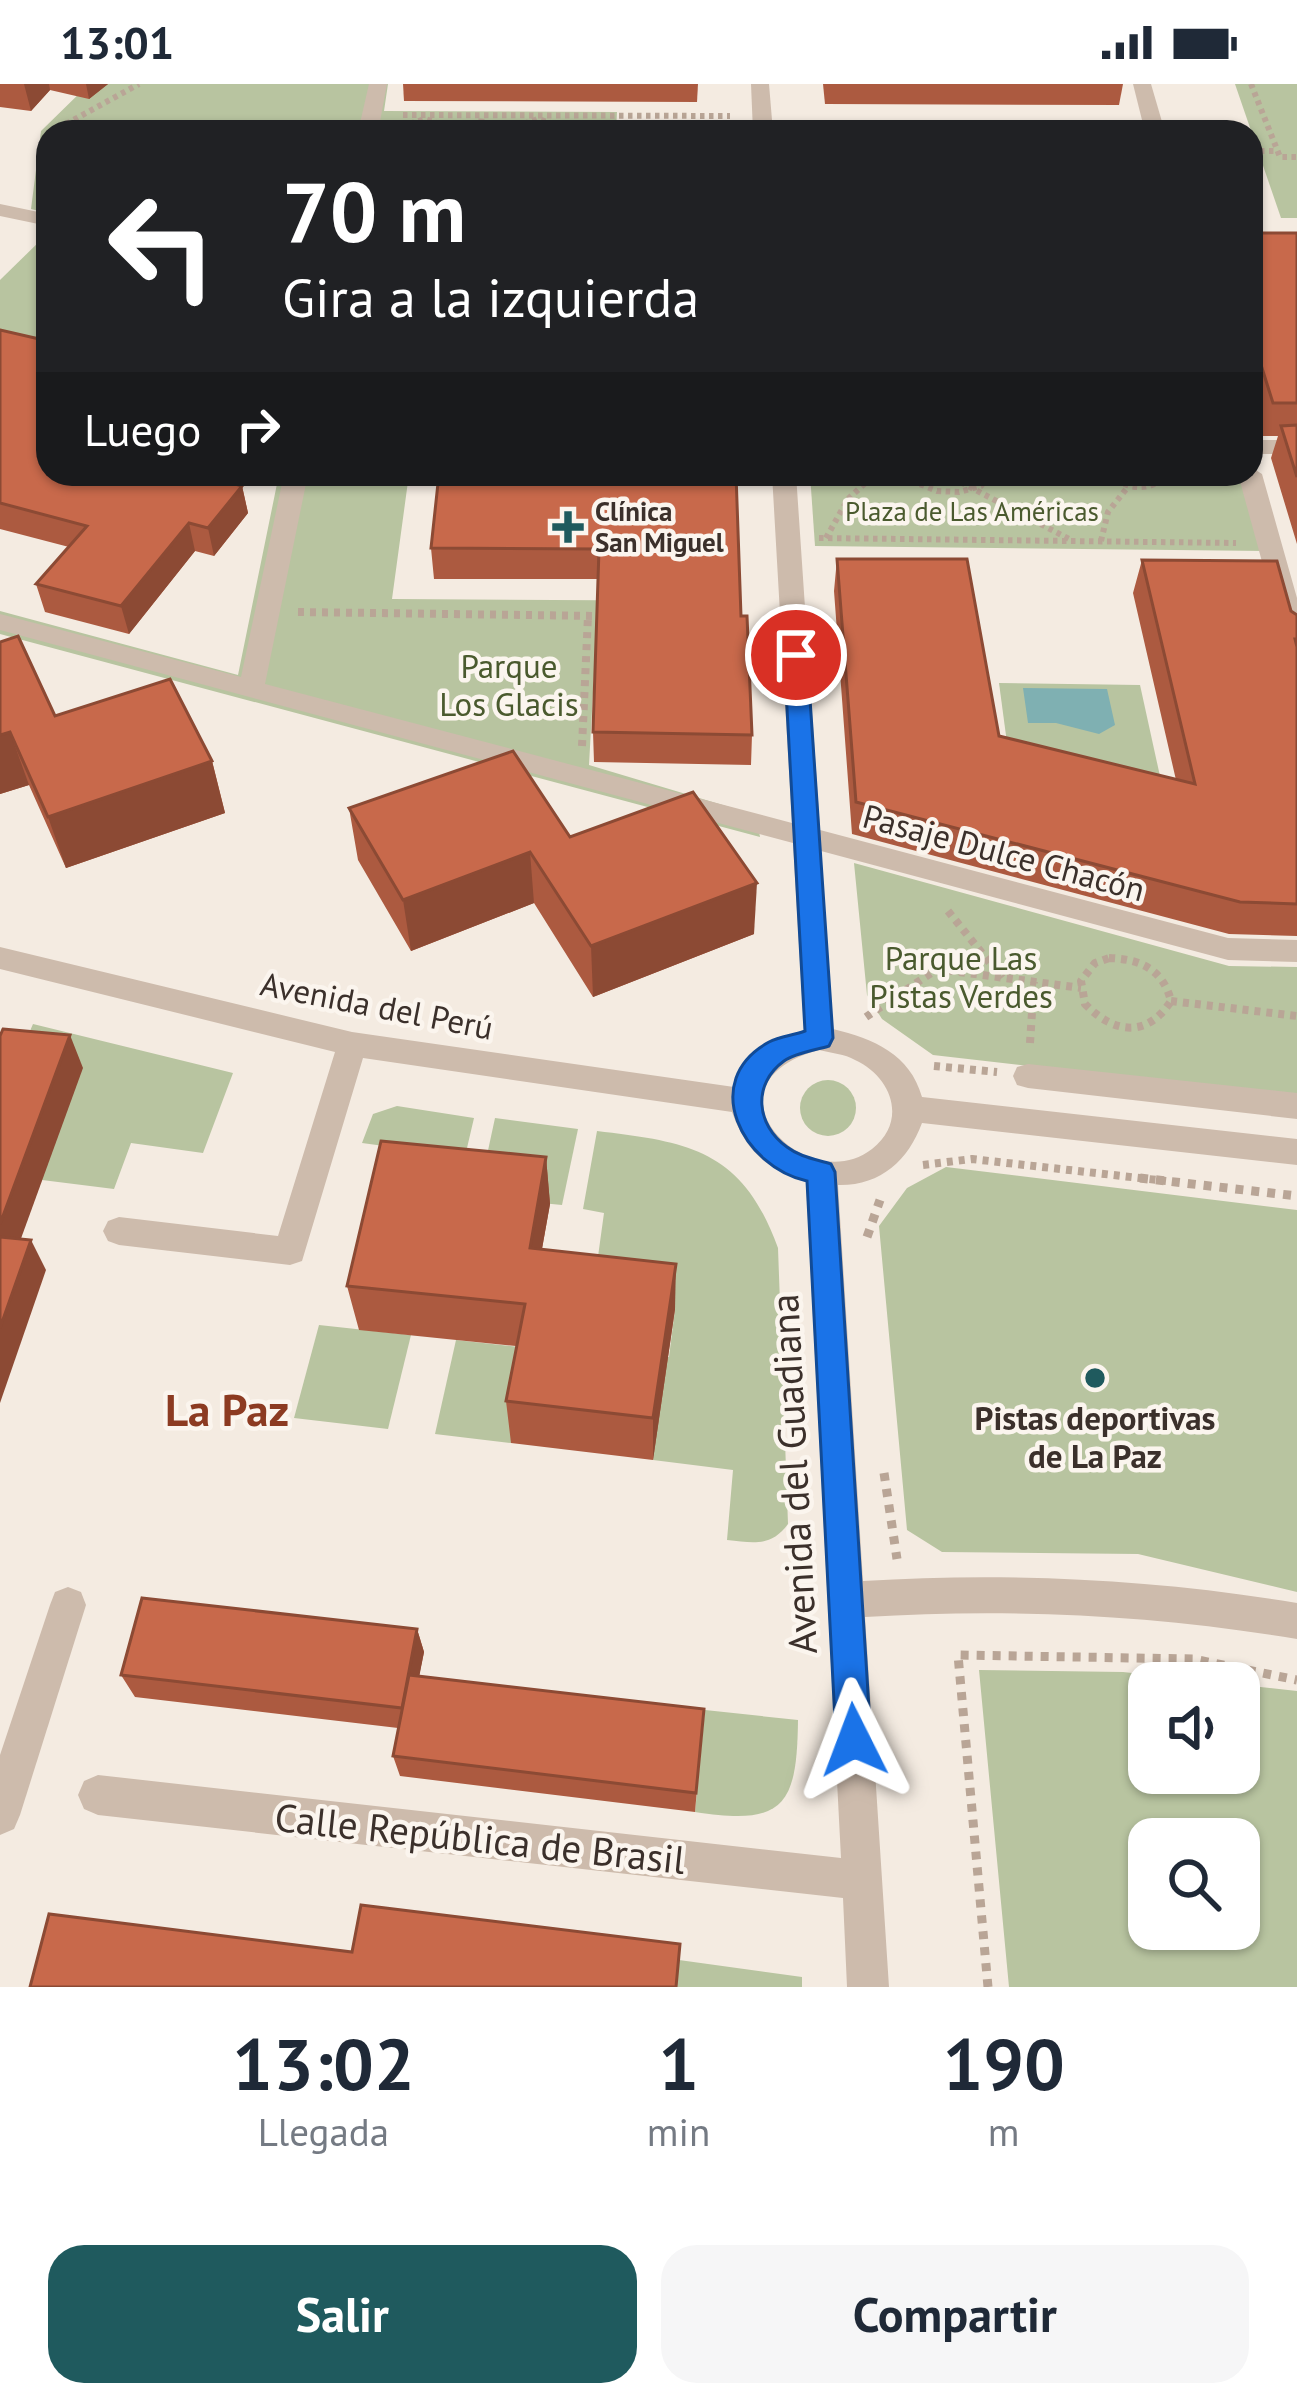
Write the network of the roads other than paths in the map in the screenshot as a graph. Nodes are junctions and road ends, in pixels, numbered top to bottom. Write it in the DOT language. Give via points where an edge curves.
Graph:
graph roads {
  1 [pos="377,84"];
  2 [pos="760,84"];
  3 [pos="1142,84"];
  4 [pos="370,120"];
  5 [pos="762,120"];
  6 [pos="1152,120"];
  7 [pos="0,210"];
  8 [pos="36,218"];
  9 [pos="1263,446"];
  10 [pos="1297,447"];
  11 [pos="293,486"];
  12 [pos="785,486"];
  13 [pos="1253,486"];
  14 [pos="0,622"];
  15 [pos="1297,642"];
  16 [pos="251,690"];
  17 [pos="807,837"];
  18 [pos="1297,951"];
  19 [pos="0,958"];
  20 [pos="818,1024"];
  21 [pos="352,1044"];
  22 [pos="1028,1076"];
  23 [pos="745,1101"];
  24 [pos="1297,1106"];
  25 [pos="910,1109"];
  26 [pos="1297,1153"];
  27 [pos="820,1172"];
  28 [pos="119,1231"];
  29 [pos="845,1600"];
  30 [pos="68,1605"];
  31 [pos="1297,1621"];
  32 [pos="98,1795"];
  33 [pos="0,1815"];
  34 [pos="862,1880"];
  35 [pos="868,1987"];
  1 -- 4 [label="street"];
  2 -- 5 [label="street"];
  3 -- 6 [label="street"];
  7 -- 8 [label="street"];
  9 -- 10 [label="street"];
  11 -- 16 [label="street"];
  12 -- 17 [label="street"];
  13 -- 15 [label="street"];
  14 -- 16 [label="street, Pasaje Dulce Chacón"];
  16 -- 17 [label="street, Pasaje Dulce Chacón"];
  17 -- 18 [label="street, Pasaje Dulce Chacón" via="1228,949"];
  17 -- 20 [label="street"];
  19 -- 21 [label="street, Avenida del Perú"];
  20 -- 23 [label="street" via="776,1051 749,1082"];
  20 -- 25 [label="street" via="892,1066"];
  21 -- 23 [label="street, Avenida del Perú"];
  21 -- 28 [label="street" via="290,1251"];
  22 -- 24 [label="street"];
  23 -- 27 [label="street" via="759,1139 796,1167"];
  25 -- 26 [label="street"];
  25 -- 27 [label="street" via="899,1144 885,1157 844,1173"];
  27 -- 29 [label="street, Avenida del Guadiana"];
  29 -- 31 [label="street" via="906,1595 1224,1607"];
  29 -- 34 [label="street, Avenida del Guadiana"];
  30 -- 33 [label="street"];
  32 -- 34 [label="street, Calle República de Brasil"];
  34 -- 35 [label="street, Avenida del Guadiana"];
}
